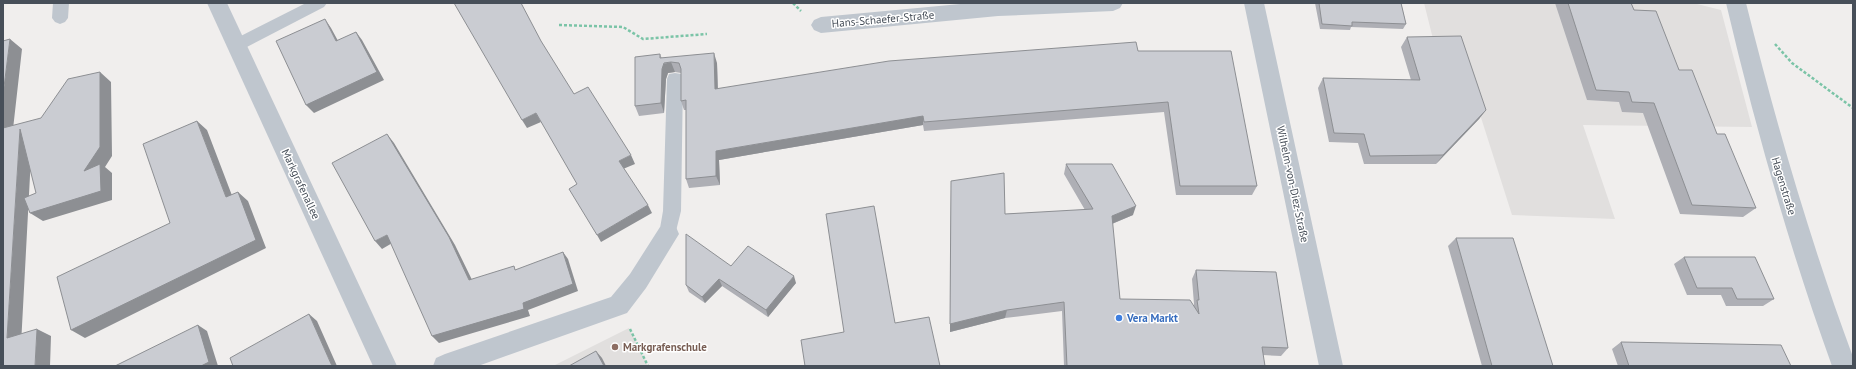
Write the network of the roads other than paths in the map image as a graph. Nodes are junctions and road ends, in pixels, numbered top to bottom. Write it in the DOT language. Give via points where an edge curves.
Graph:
graph roads {
  1 [pos="217,3"];
  2 [pos="319,3"];
  3 [pos="1113,3"];
  4 [pos="1254,3"];
  5 [pos="1736,3"];
  6 [pos="821,25"];
  7 [pos="237,45"];
  8 [pos="675,79"];
  9 [pos="668,234"];
  10 [pos="385,366"];
  11 [pos="444,366"];
  12 [pos="1331,366"];
  13 [pos="1844,366"];
  1 -- 7 [label="street, Markgrafenallee"];
  2 -- 7 [label="lane"];
  3 -- 6 [label="street, Hans-Schaefer-Straße" via="998,8"];
  4 -- 12 [label="street, Wilhelm-von-Diez-Straße"];
  5 -- 13 [label="street, Hagenstraße" via="1775,157 1816,292"];
  7 -- 10 [label="street, Markgrafenallee"];
  8 -- 9 [label="lane" via="672,211"];
  9 -- 11 [label="street" via="638,281 619,305"];
}
